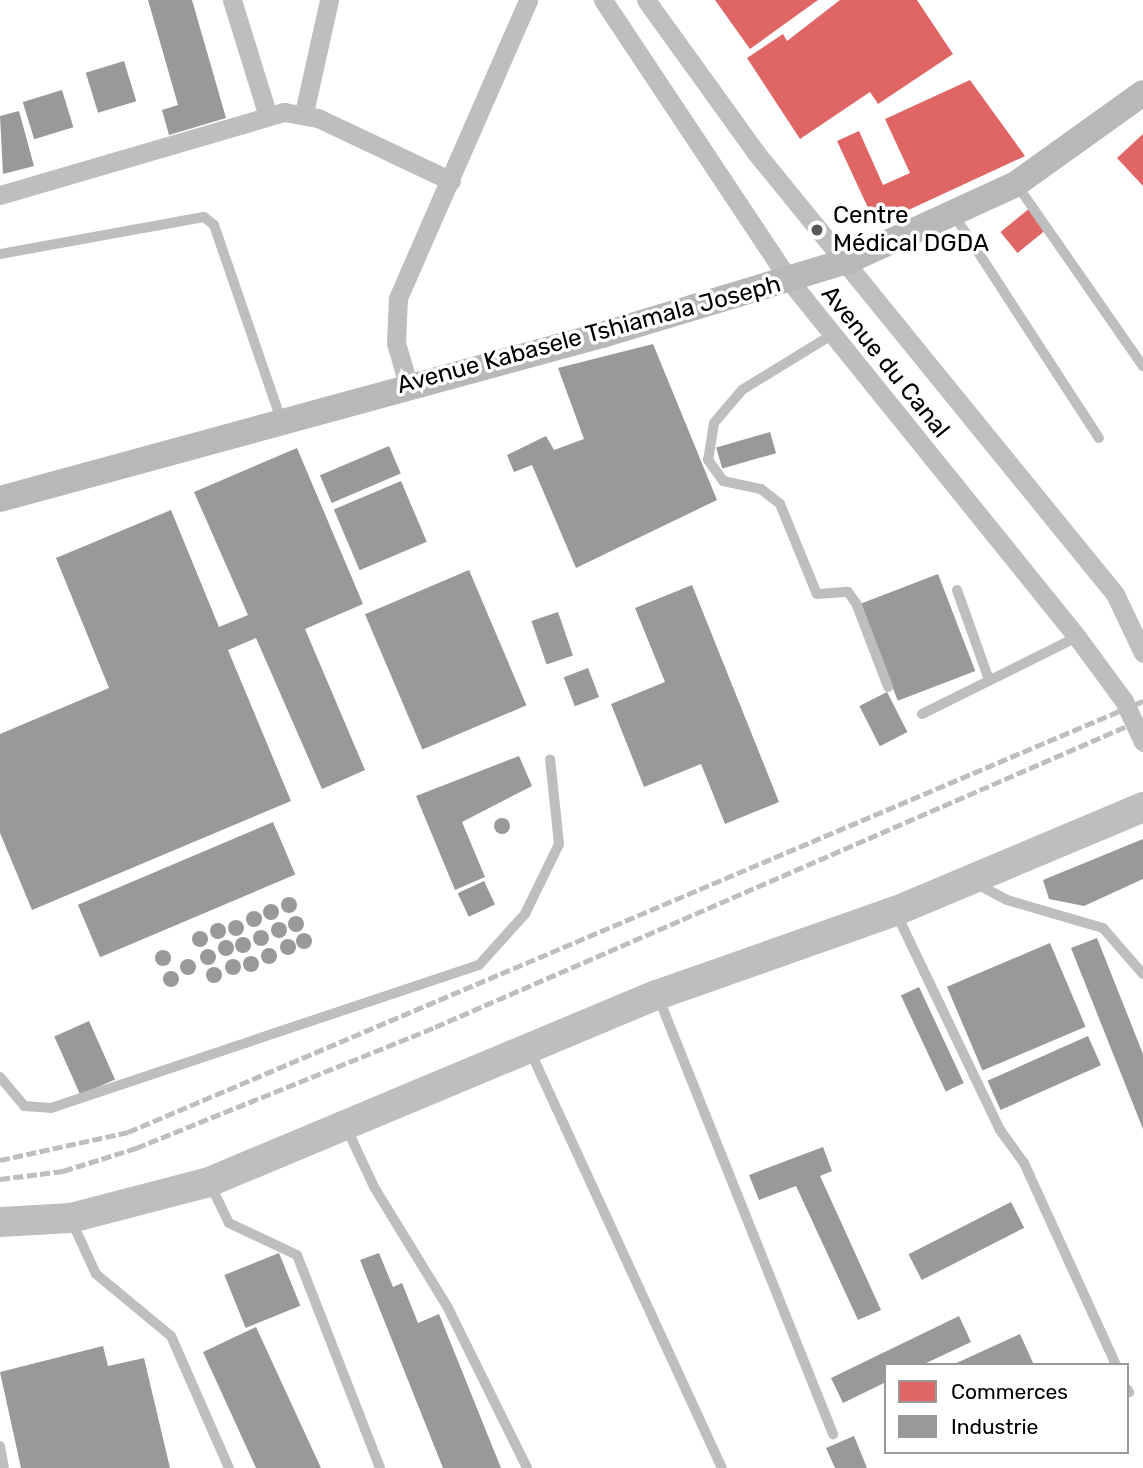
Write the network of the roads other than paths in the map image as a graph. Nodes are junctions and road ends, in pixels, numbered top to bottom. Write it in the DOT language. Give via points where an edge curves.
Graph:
graph roads {
  1 [pos="232,0"];
  2 [pos="330,0"];
  3 [pos="528,0"];
  4 [pos="603,0"];
  5 [pos="1143,93"];
  6 [pos="304,113"];
  7 [pos="268,116"];
  8 [pos="451,181"];
  9 [pos="1016,184"];
  10 [pos="0,195"];
  11 [pos="954,215"];
  12 [pos="0,254"];
  13 [pos="789,280"];
  14 [pos="830,336"];
  15 [pos="1143,366"];
  16 [pos="408,384"];
  17 [pos="282,420"];
  18 [pos="1100,438"];
  19 [pos="0,499"];
  20 [pos="957,590"];
  21 [pos="1077,637"];
  22 [pos="989,680"];
  23 [pos="888,687"];
  24 [pos="922,713"];
  25 [pos="1143,743"];
  26 [pos="551,759"];
  27 [pos="1143,807"];
  28 [pos="970,880"];
  29 [pos="896,911"];
  30 [pos="1143,974"];
  31 [pos="657,995"];
  32 [pos="529,1049"];
  33 [pos="0,1077"];
  34 [pos="347,1128"];
  35 [pos="209,1182"];
  36 [pos="71,1218"];
  37 [pos="0,1222"];
  38 [pos="1115,1363"];
  39 [pos="833,1435"];
  40 [pos="0,1446"];
  41 [pos="4,1468"];
  42 [pos="229,1468"];
  43 [pos="380,1468"];
  44 [pos="527,1468"];
  45 [pos="722,1468"];
  1 -- 7 [label="street"];
  2 -- 6 [label="street"];
  3 -- 8 [label="street"];
  4 -- 13 [label="street, Avenue du Canal"];
  5 -- 9 [label="main road, Avenue Kabasele Tshiamala Joseph"];
  6 -- 7 [label="street"];
  6 -- 8 [label="street"];
  7 -- 10 [label="street"];
  8 -- 16 [label="street" via="398,298 396,343"];
  9 -- 11 [label="main road, Avenue Kabasele Tshiamala Joseph"];
  9 -- 15 [label="lane"];
  11 -- 13 [label="main road, Avenue Kabasele Tshiamala Joseph" via="850,260"];
  11 -- 18 [label="lane"];
  12 -- 17 [label="lane" via="204,217 214,225"];
  13 -- 14 [label="street, Avenue du Canal"];
  13 -- 16 [label="main road, Avenue Kabasele Tshiamala Joseph"];
  14 -- 21 [label="street, Avenue du Canal"];
  14 -- 23 [label="lane" via="742,390 714,423 708,460 723,481 761,489 779,505 817,594 848,592"];
  16 -- 17 [label="main road, Avenue Kabasele Tshiamala Joseph"];
  17 -- 19 [label="main road, Avenue Kabasele Tshiamala Joseph"];
  20 -- 22 [label="lane"];
  21 -- 22 [label="lane"];
  21 -- 25 [label="street, Avenue du Canal" via="1124,701"];
  22 -- 24 [label="lane"];
  26 -- 33 [label="lane" via="559,844 525,914 479,965 51,1108 24,1106"];
  27 -- 28 [label="main road"];
  28 -- 29 [label="main road"];
  28 -- 30 [label="lane" via="1007,900 1104,928"];
  29 -- 31 [label="main road"];
  29 -- 38 [label="lane" via="1000,1130 1024,1163"];
  31 -- 32 [label="main road"];
  31 -- 39 [label="lane"];
  32 -- 34 [label="main road"];
  32 -- 45 [label="lane"];
  34 -- 35 [label="main road"];
  34 -- 44 [label="lane" via="447,1306"];
  35 -- 36 [label="main road"];
  35 -- 43 [label="lane" via="229,1223 297,1255"];
  36 -- 37 [label="main road"];
  36 -- 42 [label="lane" via="96,1274 171,1336"];
  40 -- 41 [label="lane"];
}
